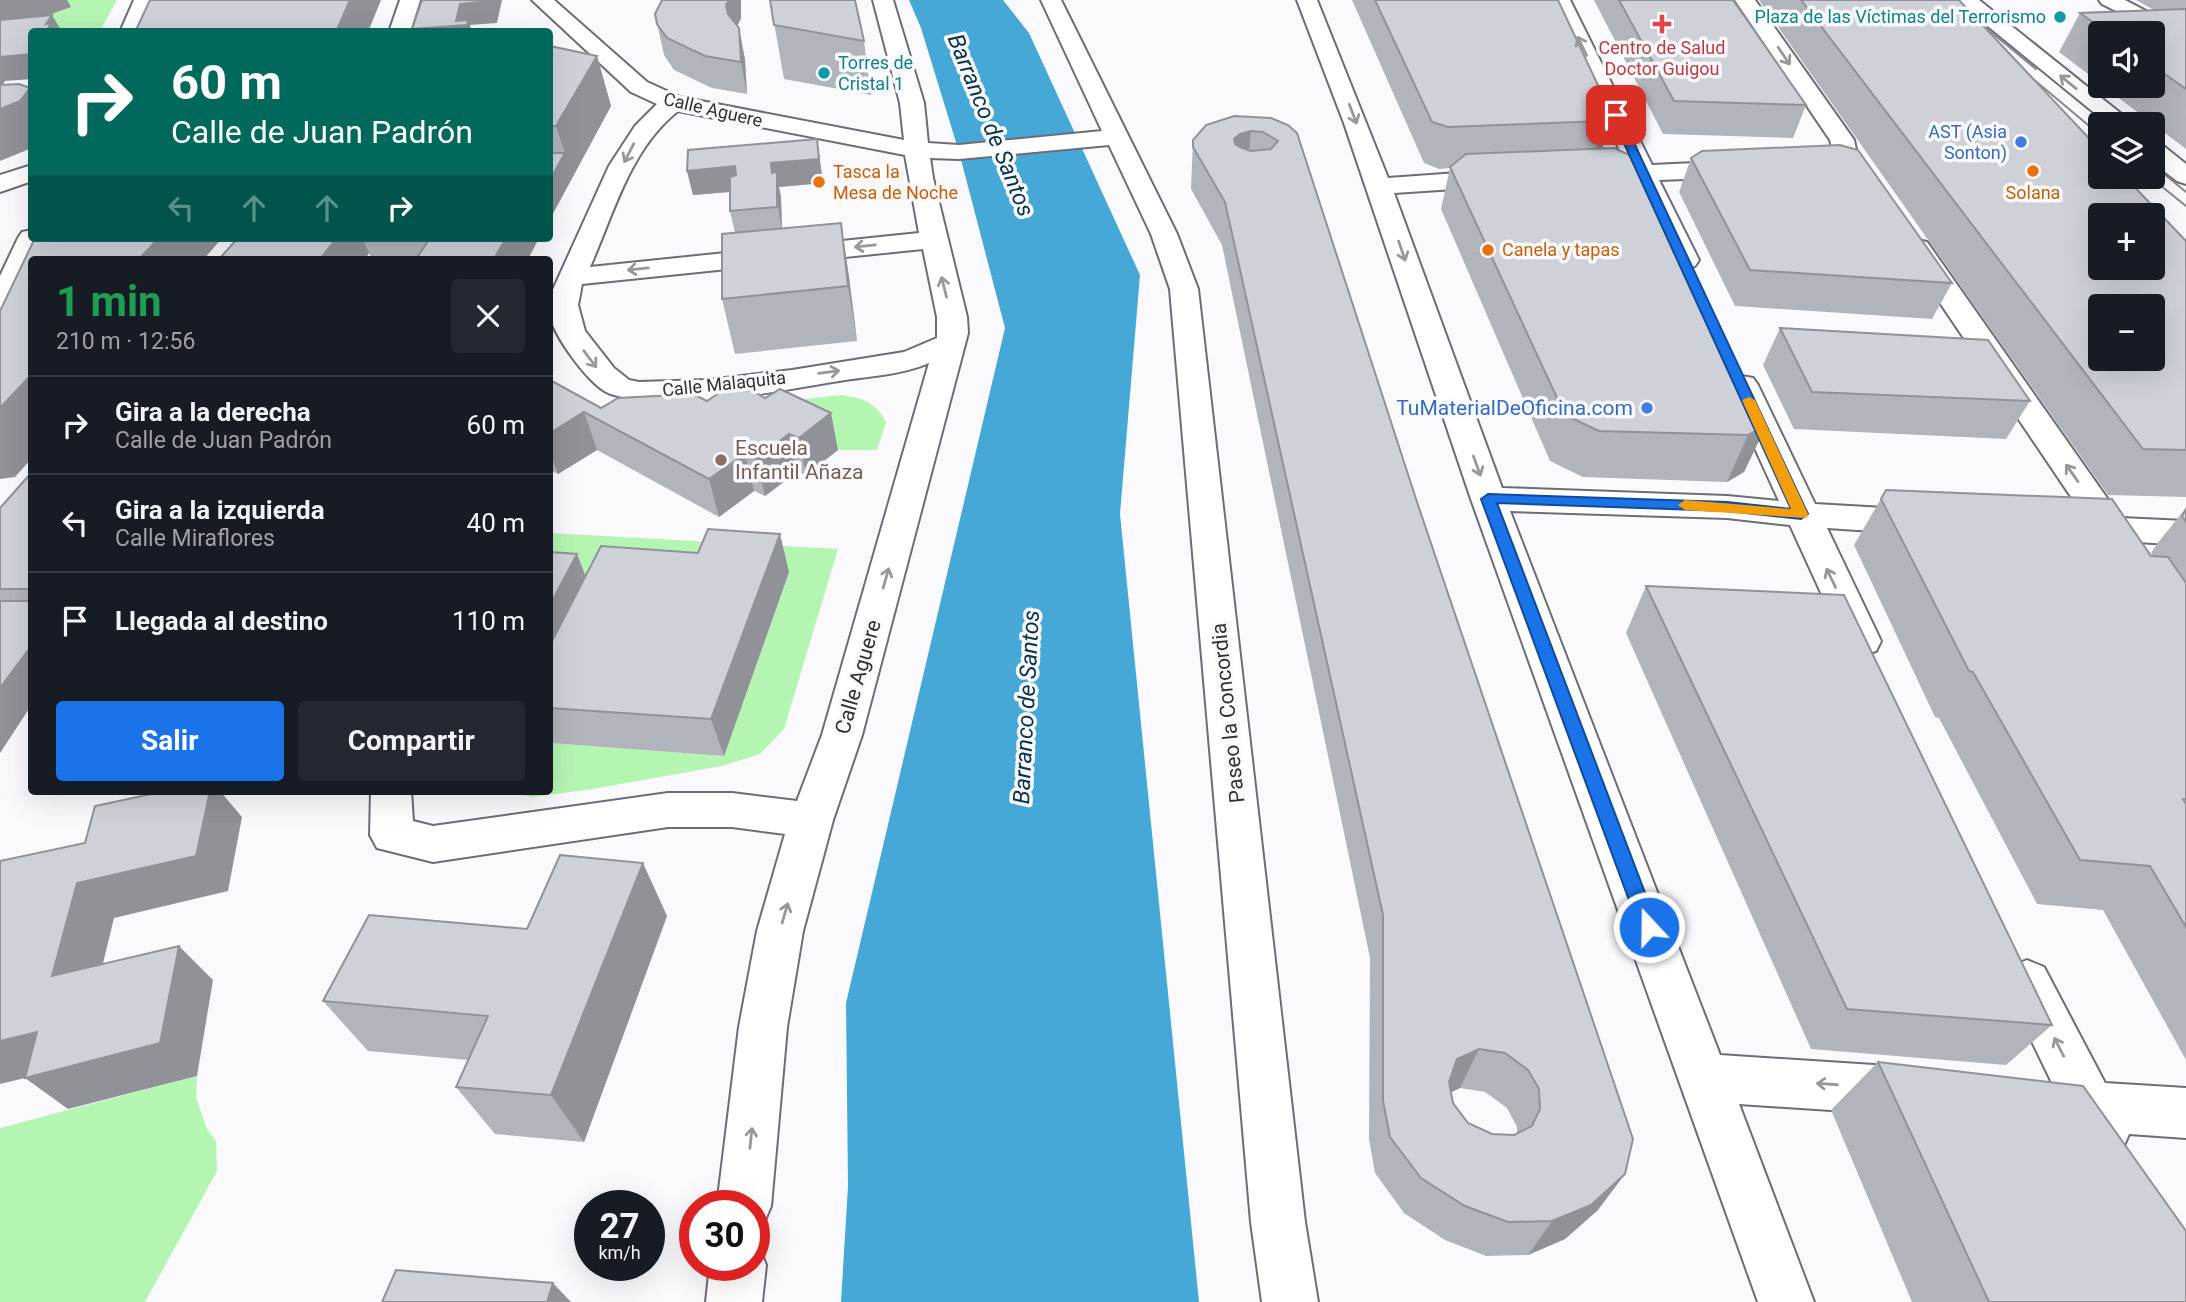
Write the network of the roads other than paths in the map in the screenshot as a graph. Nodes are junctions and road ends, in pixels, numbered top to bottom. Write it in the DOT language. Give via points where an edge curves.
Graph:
graph roads {
  1 [pos="145,0"];
  2 [pos="410,0"];
  3 [pos="542,0"];
  4 [pos="883,0"];
  5 [pos="1051,0"];
  6 [pos="1307,0"];
  7 [pos="1560,0"];
  8 [pos="1745,0"];
  9 [pos="1966,0"];
  10 [pos="2109,0"];
  11 [pos="132,28"];
  12 [pos="400,28"];
  13 [pos="2186,40"];
  14 [pos="673,103"];
  15 [pos="2107,112"];
  16 [pos="1118,137"];
  17 [pos="918,150"];
  18 [pos="2165,159"];
  19 [pos="1768,168"];
  20 [pos="1845,170"];
  21 [pos="1644,173"];
  22 [pos="28,174"];
  23 [pos="1591,175"];
  24 [pos="2186,176"];
  25 [pos="1524,177"];
  26 [pos="0,184"];
  27 [pos="1380,187"];
  28 [pos="1901,225"];
  29 [pos="933,240"];
  30 [pos="30,242"];
  31 [pos="571,277"];
  32 [pos="1697,287"];
  33 [pos="0,306"];
  34 [pos="951,343"];
  35 [pos="1732,363"];
  36 [pos="1488,499"];
  37 [pos="1801,514"];
  38 [pos="1953,523"];
  39 [pos="2048,527"];
  40 [pos="2111,530"];
  41 [pos="2186,533"];
  42 [pos="2141,572"];
  43 [pos="1881,680"];
  44 [pos="391,795"];
  45 [pos="811,820"];
  46 [pos="2013,952"];
  47 [pos="1705,1078"];
  48 [pos="1953,1095"];
  49 [pos="2022,1101"];
  50 [pos="2091,1108"];
  51 [pos="2186,1114"];
  52 [pos="2134,1173"];
  53 [pos="746,1190"];
  54 [pos="736,1281"];
  55 [pos="734,1302"];
  56 [pos="1290,1302"];
  57 [pos="1786,1302"];
  1 -- 11 [label="street"];
  2 -- 12 [label="street"];
  3 -- 14 [label="street, Calle Aguere" via="639,87"];
  4 -- 17 [label="street, Calle Aguere" via="912,103"];
  5 -- 16 [label="street, Paseo la Concordia"];
  6 -- 27 [label="street, one-way"];
  21 -- 7 [label="street, one-way"];
  8 -- 20 [label="street, one-way" via="1842,140"];
  15 -- 9 [label="street, one-way"];
  10 -- 13 [label="street"];
  14 -- 17 [label="street, Calle Aguere"];
  14 -- 31 [label="street, Calle Malaquita, one-way" via="639,134"];
  16 -- 17 [label="street" via="959,152"];
  16 -- 56 [label="street, Paseo la Concordia" via="1175,258 1184,289 1278,1222"];
  17 -- 29 [label="street, Calle Aguere"];
  18 -- 24 [label="street"];
  19 -- 21 [label="street"];
  21 -- 23 [label="street"];
  21 -- 32 [label="street"];
  22 -- 26 [label="street"];
  25 -- 27 [label="street" via="1430,180"];
  27 -- 36 [label="street, one-way"];
  40 -- 28 [label="street, one-way"];
  29 -- 31 [label="street, one-way"];
  34 -- 29 [label="street, Calle Aguere, one-way" via="952,317"];
  30 -- 33 [label="street"];
  31 -- 34 [label="street, Calle Malaquita, one-way" via="562,306 567,325 594,366 620,387 643,391 679,391 889,364"];
  45 -- 34 [label="street, Calle Aguere, one-way" via="842,735"];
  35 -- 37 [label="street"];
  36 -- 37 [label="street"];
  36 -- 47 [label="street"];
  37 -- 38 [label="street"];
  43 -- 37 [label="street, one-way"];
  39 -- 40 [label="street"];
  40 -- 41 [label="street"];
  40 -- 42 [label="street"];
  44 -- 45 [label="street" via="392,835 433,844 668,810 732,810"];
  53 -- 45 [label="street, Calle Aguere, one-way" via="777,945"];
  50 -- 46 [label="street, one-way"];
  48 -- 47 [label="street, one-way"];
  47 -- 57 [label="street"];
  49 -- 50 [label="street"];
  50 -- 51 [label="street"];
  50 -- 52 [label="street"];
  54 -- 55 [label="street"];
}
